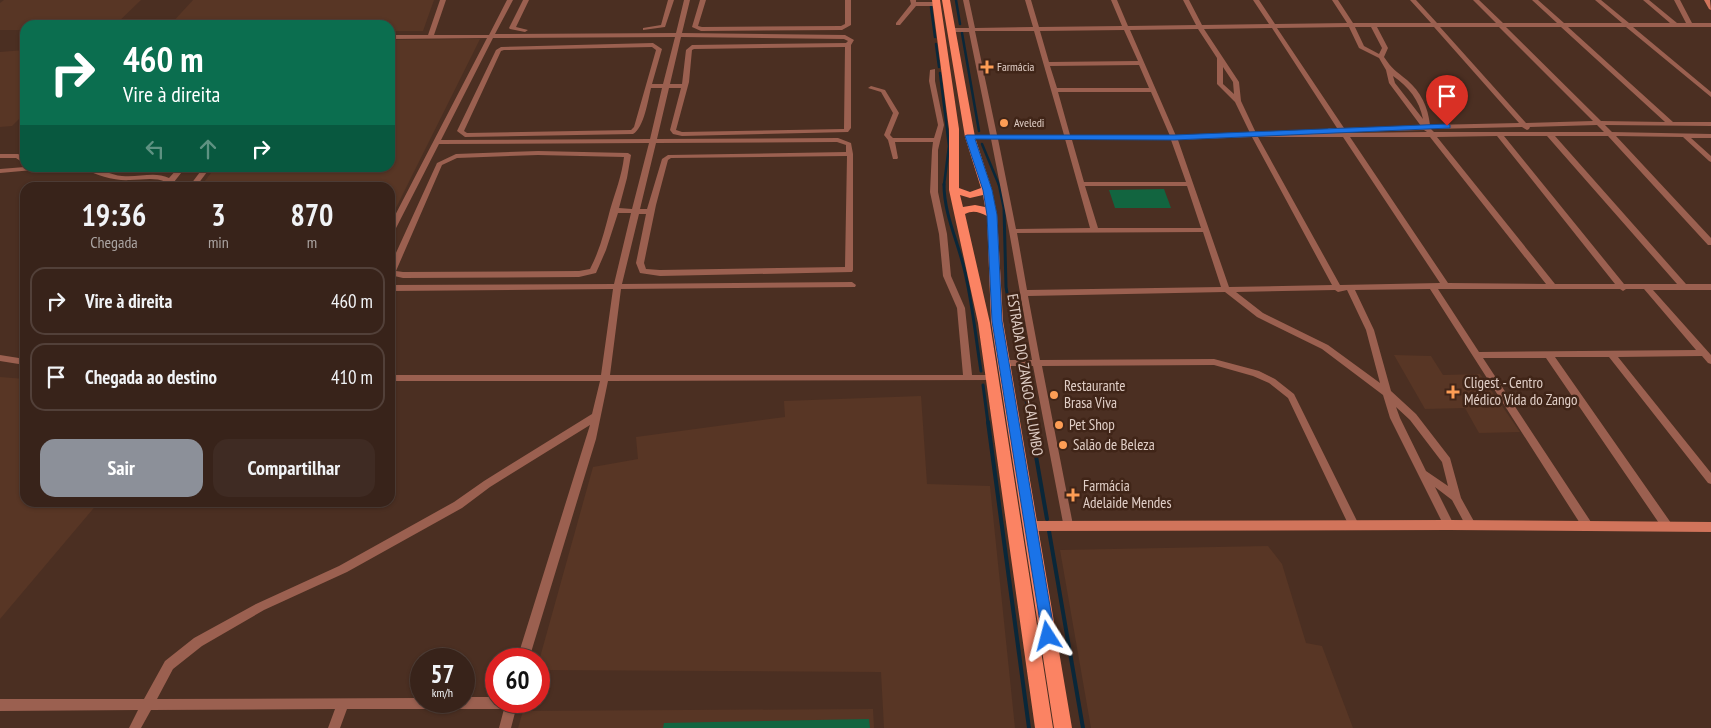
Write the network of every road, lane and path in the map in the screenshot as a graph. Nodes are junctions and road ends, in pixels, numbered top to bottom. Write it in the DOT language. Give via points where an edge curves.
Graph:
graph roads {
  1 [pos="443,0"];
  2 [pos="510,0"];
  3 [pos="526,0"];
  4 [pos="671,0"];
  5 [pos="687,0"];
  6 [pos="703,0"];
  7 [pos="848,0"];
  8 [pos="946,0"];
  9 [pos="966,0"];
  10 [pos="1028,0"];
  11 [pos="1114,0"];
  12 [pos="1186,0"];
  13 [pos="1256,0"];
  14 [pos="1335,0"];
  15 [pos="1413,0"];
  16 [pos="1476,0"];
  17 [pos="1535,0"];
  18 [pos="1598,0"];
  19 [pos="1646,0"];
  20 [pos="1677,0"];
  21 [pos="1707,0"];
  22 [pos="914,2"];
  23 [pos="933,3"];
  24 [pos="1711,8"];
  25 [pos="898,24"];
  26 [pos="1562,24"];
  27 [pos="1351,25"];
  28 [pos="1629,25"];
  29 [pos="1676,25"];
  30 [pos="1690,25"];
  31 [pos="1711,25"];
  32 [pos="1373,26"];
  33 [pos="1434,26"];
  34 [pos="1502,26"];
  35 [pos="1127,27"];
  36 [pos="1200,27"];
  37 [pos="1273,27"];
  38 [pos="1036,29"];
  39 [pos="951,30"];
  40 [pos="971,30"];
  41 [pos="583,35"];
  42 [pos="678,35"];
  43 [pos="431,36"];
  44 [pos="492,36"];
  45 [pos="771,36"];
  46 [pos="395,37"];
  47 [pos="579,45"];
  48 [pos="770,45"];
  49 [pos="848,45"];
  50 [pos="1381,57"];
  51 [pos="1220,58"];
  52 [pos="1140,63"];
  53 [pos="1046,64"];
  54 [pos="933,70"];
  55 [pos="1389,70"];
  56 [pos="649,84"];
  57 [pos="667,84"];
  58 [pos="685,84"];
  59 [pos="871,88"];
  60 [pos="1053,90"];
  61 [pos="1154,90"];
  62 [pos="1711,95"];
  63 [pos="1238,101"];
  64 [pos="1600,123"];
  65 [pos="1672,124"];
  66 [pos="1711,124"];
  67 [pos="1525,126"];
  68 [pos="1427,127"];
  69 [pos="1345,133"];
  70 [pos="1610,134"];
  71 [pos="1254,135"];
  72 [pos="1433,135"];
  73 [pos="1499,135"];
  74 [pos="1534,135"];
  75 [pos="1550,135"];
  76 [pos="970,136"];
  77 [pos="1686,136"];
  78 [pos="1711,136"];
  79 [pos="993,138"];
  80 [pos="1069,138"];
  81 [pos="1174,138"];
  82 [pos="891,140"];
  83 [pos="937,140"];
  84 [pos="653,141"];
  85 [pos="770,141"];
  86 [pos="437,142"];
  87 [pos="542,142"];
  88 [pos="538,154"];
  89 [pos="850,154"];
  90 [pos="768,155"];
  91 [pos="0,156"];
  92 [pos="20,158"];
  93 [pos="895,158"];
  94 [pos="1711,160"];
  95 [pos="20,169"];
  96 [pos="0,171"];
  97 [pos="99,172"];
  98 [pos="178,172"];
  99 [pos="203,172"];
  100 [pos="166,182"];
  101 [pos="170,182"];
  102 [pos="195,182"];
  103 [pos="1082,184"];
  104 [pos="1189,184"];
  105 [pos="954,190"];
  106 [pos="988,190"];
  107 [pos="615,208"];
  108 [pos="637,208"];
  109 [pos="651,208"];
  110 [pos="958,214"];
  111 [pos="992,215"];
  112 [pos="395,222"];
  113 [pos="1094,229"];
  114 [pos="1205,230"];
  115 [pos="1013,231"];
  116 [pos="1711,243"];
  117 [pos="395,264"];
  118 [pos="395,274"];
  119 [pos="852,285"];
  120 [pos="1432,286"];
  121 [pos="1446,286"];
  122 [pos="617,287"];
  123 [pos="1552,287"];
  124 [pos="1646,287"];
  125 [pos="1684,287"];
  126 [pos="1711,287"];
  127 [pos="395,288"];
  128 [pos="1624,288"];
  129 [pos="1226,289"];
  130 [pos="1338,289"];
  131 [pos="1350,289"];
  132 [pos="1023,293"];
  133 [pos="1704,353"];
  134 [pos="1548,354"];
  135 [pos="1612,354"];
  136 [pos="1477,355"];
  137 [pos="0,358"];
  138 [pos="20,361"];
  139 [pos="1711,361"];
  140 [pos="1015,363"];
  141 [pos="1036,363"];
  142 [pos="605,377"];
  143 [pos="395,378"];
  144 [pos="981,378"];
  145 [pos="1387,393"];
  146 [pos="596,416"];
  147 [pos="1449,470"];
  148 [pos="1421,471"];
  149 [pos="1711,480"];
  150 [pos="1440,486"];
  151 [pos="1434,495"];
  152 [pos="1456,499"];
  153 [pos="1448,524"];
  154 [pos="1042,525"];
  155 [pos="1068,525"];
  156 [pos="1354,525"];
  157 [pos="1471,525"];
  158 [pos="1586,525"];
  159 [pos="1667,526"];
  160 [pos="1711,527"];
  161 [pos="526,648"];
  162 [pos="485,702"];
  163 [pos="342,703"];
  164 [pos="148,704"];
  165 [pos="0,705"];
  166 [pos="508,713"];
  167 [pos="135,728"];
  168 [pos="334,728"];
  169 [pos="505,728"];
  170 [pos="1044,728"];
  171 [pos="1062,728"];
  1 -- 43 [label="street"];
  2 -- 44 [label="street"];
  3 -- 4 [label="street" via="513,29 661,28"];
  5 -- 42 [label="street"];
  6 -- 7 [label="street" via="695,27 700,29 842,28 848,25"];
  8 -- 39 [label="main road, ESTRADA DO ZANGO-CALUMBO"];
  9 -- 40 [label="street"];
  10 -- 38 [label="street"];
  11 -- 35 [label="street"];
  12 -- 36 [label="street"];
  13 -- 37 [label="street"];
  14 -- 27 [label="street"];
  15 -- 33 [label="street"];
  16 -- 34 [label="street"];
  17 -- 26 [label="street"];
  18 -- 28 [label="street"];
  19 -- 29 [label="street"];
  20 -- 30 [label="street"];
  21 -- 24 [label="street"];
  22 -- 23 [label="street"];
  22 -- 25 [label="street"];
  23 -- 105 [label="main road" via="954,137"];
  26 -- 28 [label="street"];
  26 -- 34 [label="street"];
  26 -- 65 [label="street"];
  27 -- 32 [label="street"];
  27 -- 37 [label="street"];
  27 -- 50 [label="street" via="1361,47"];
  28 -- 29 [label="street"];
  28 -- 62 [label="street"];
  29 -- 30 [label="street"];
  30 -- 31 [label="street"];
  32 -- 33 [label="street"];
  32 -- 50 [label="street" via="1385,48"];
  33 -- 34 [label="street"];
  33 -- 67 [label="street"];
  34 -- 64 [label="street"];
  35 -- 36 [label="street"];
  35 -- 38 [label="street"];
  35 -- 52 [label="street"];
  36 -- 37 [label="street"];
  36 -- 51 [label="street"];
  37 -- 69 [label="street"];
  38 -- 40 [label="street"];
  38 -- 53 [label="street"];
  39 -- 40 [label="street"];
  39 -- 76 [label="main road, ESTRADA DO ZANGO-CALUMBO"];
  40 -- 79 [label="street"];
  41 -- 42 [label="street"];
  41 -- 44 [label="street"];
  41 -- 47 [label="street"];
  42 -- 45 [label="street"];
  42 -- 57 [label="street"];
  43 -- 44 [label="street"];
  43 -- 46 [label="street"];
  44 -- 86 [label="street"];
  45 -- 48 [label="street"];
  45 -- 49 [label="street" via="845,37 850,40"];
  47 -- 56 [label="street" via="658,46"];
  47 -- 56 [label="street" via="508,46 499,50 461,133 633,132"];
  48 -- 49 [label="street"];
  48 -- 58 [label="street" via="692,47"];
  49 -- 58 [label="street" via="848,128 841,133 675,133 673,130"];
  50 -- 55 [label="street"];
  51 -- 63 [label="street" via="1236,82"];
  51 -- 63 [label="street" via="1219,81"];
  52 -- 53 [label="street"];
  52 -- 61 [label="street"];
  53 -- 60 [label="street"];
  54 -- 83 [label="street" via="932,81 941,125"];
  55 -- 68 [label="street" via="1392,83"];
  55 -- 68 [label="street" via="1407,82 1419,97 1426,112"];
  56 -- 57 [label="street"];
  57 -- 58 [label="street"];
  57 -- 84 [label="street"];
  59 -- 82 [label="street" via="883,91 896,113 887,135"];
  60 -- 61 [label="street"];
  60 -- 80 [label="street"];
  61 -- 81 [label="street"];
  63 -- 71 [label="street"];
  64 -- 65 [label="street"];
  64 -- 67 [label="street"];
  64 -- 70 [label="street"];
  65 -- 66 [label="street"];
  65 -- 77 [label="street"];
  67 -- 68 [label="street"];
  67 -- 74 [label="street"];
  68 -- 69 [label="street"];
  68 -- 72 [label="street"];
  69 -- 71 [label="street"];
  69 -- 72 [label="street"];
  69 -- 121 [label="street"];
  70 -- 75 [label="street"];
  70 -- 77 [label="street"];
  70 -- 116 [label="street"];
  71 -- 81 [label="street"];
  71 -- 130 [label="street"];
  72 -- 73 [label="street"];
  72 -- 123 [label="street"];
  73 -- 74 [label="street"];
  73 -- 128 [label="street"];
  74 -- 75 [label="street"];
  75 -- 125 [label="street"];
  76 -- 79 [label="street"];
  76 -- 106 [label="main road, ESTRADA DO ZANGO-CALUMBO"];
  77 -- 78 [label="street"];
  77 -- 94 [label="street"];
  79 -- 80 [label="street"];
  79 -- 115 [label="street"];
  80 -- 81 [label="street"];
  80 -- 103 [label="street"];
  81 -- 104 [label="street"];
  82 -- 83 [label="street"];
  82 -- 93 [label="street"];
  83 -- 144 [label="street" via="934,192 947,276 961,308"];
  84 -- 85 [label="street"];
  84 -- 87 [label="street"];
  84 -- 108 [label="street"];
  85 -- 89 [label="street" via="844,141 849,144"];
  85 -- 90 [label="street"];
  86 -- 87 [label="street"];
  86 -- 112 [label="street"];
  87 -- 88 [label="street"];
  88 -- 107 [label="street" via="628,155"];
  88 -- 117 [label="street" via="456,156 439,164"];
  89 -- 90 [label="street"];
  89 -- 109 [label="street" via="849,270 643,271 640,263"];
  90 -- 109 [label="street" via="670,156 665,159"];
  91 -- 92 [label="street"];
  95 -- 96 [label="street"];
  97 -- 100 [label="street" via="124,178 162,177"];
  98 -- 101 [label="street"];
  99 -- 102 [label="street"];
  103 -- 104 [label="street"];
  103 -- 113 [label="street"];
  104 -- 114 [label="street"];
  105 -- 106 [label="main road" via="970,195"];
  105 -- 110 [label="main road"];
  106 -- 111 [label="main road, ESTRADA DO ZANGO-CALUMBO"];
  107 -- 108 [label="street"];
  107 -- 118 [label="street" via="593,272"];
  108 -- 109 [label="street"];
  108 -- 122 [label="street"];
  110 -- 111 [label="main road" via="973,207"];
  110 -- 144 [label="main road" via="979,294"];
  111 -- 140 [label="main road, ESTRADA DO ZANGO-CALUMBO" via="997,321"];
  113 -- 114 [label="street"];
  113 -- 115 [label="street"];
  114 -- 129 [label="street"];
  115 -- 132 [label="street"];
  119 -- 122 [label="street"];
  120 -- 121 [label="street"];
  120 -- 131 [label="street"];
  120 -- 136 [label="street"];
  121 -- 123 [label="street"];
  122 -- 127 [label="street"];
  122 -- 142 [label="street"];
  123 -- 128 [label="street"];
  124 -- 125 [label="street"];
  124 -- 128 [label="street"];
  124 -- 133 [label="street"];
  125 -- 126 [label="street"];
  129 -- 130 [label="street"];
  129 -- 132 [label="street"];
  129 -- 145 [label="street" via="1260,315 1325,347"];
  130 -- 131 [label="street"];
  131 -- 145 [label="street" via="1370,330"];
  132 -- 141 [label="street"];
  133 -- 135 [label="street"];
  133 -- 139 [label="street"];
  134 -- 135 [label="street"];
  134 -- 136 [label="street"];
  134 -- 159 [label="street"];
  135 -- 149 [label="street"];
  136 -- 158 [label="street"];
  137 -- 138 [label="street"];
  140 -- 141 [label="street"];
  140 -- 154 [label="main road, ESTRADA DO ZANGO-CALUMBO"];
  141 -- 155 [label="street"];
  141 -- 156 [label="street" via="1214,362 1272,381 1291,396"];
  142 -- 143 [label="street"];
  142 -- 144 [label="street"];
  142 -- 146 [label="street"];
  144 -- 170 [label="main road"];
  145 -- 147 [label="street" via="1413,417 1441,451"];
  145 -- 148 [label="street" via="1395,418"];
  146 -- 161 [label="street"];
  146 -- 164 [label="street" via="458,505 343,569 260,607 198,642 169,665"];
  147 -- 150 [label="street"];
  147 -- 152 [label="street"];
  148 -- 150 [label="street"];
  148 -- 151 [label="street"];
  150 -- 151 [label="street"];
  150 -- 152 [label="street"];
  151 -- 153 [label="street"];
  152 -- 157 [label="street"];
  153 -- 156 [label="street"];
  153 -- 157 [label="street"];
  154 -- 155 [label="street"];
  154 -- 171 [label="main road, ESTRADA DO ZANGO-CALUMBO"];
  155 -- 156 [label="street"];
  157 -- 158 [label="street"];
  158 -- 159 [label="street"];
  159 -- 160 [label="street"];
  162 -- 163 [label="street"];
  163 -- 164 [label="street"];
  163 -- 168 [label="street"];
  164 -- 165 [label="street"];
  164 -- 167 [label="street"];
  166 -- 169 [label="street"];
}
